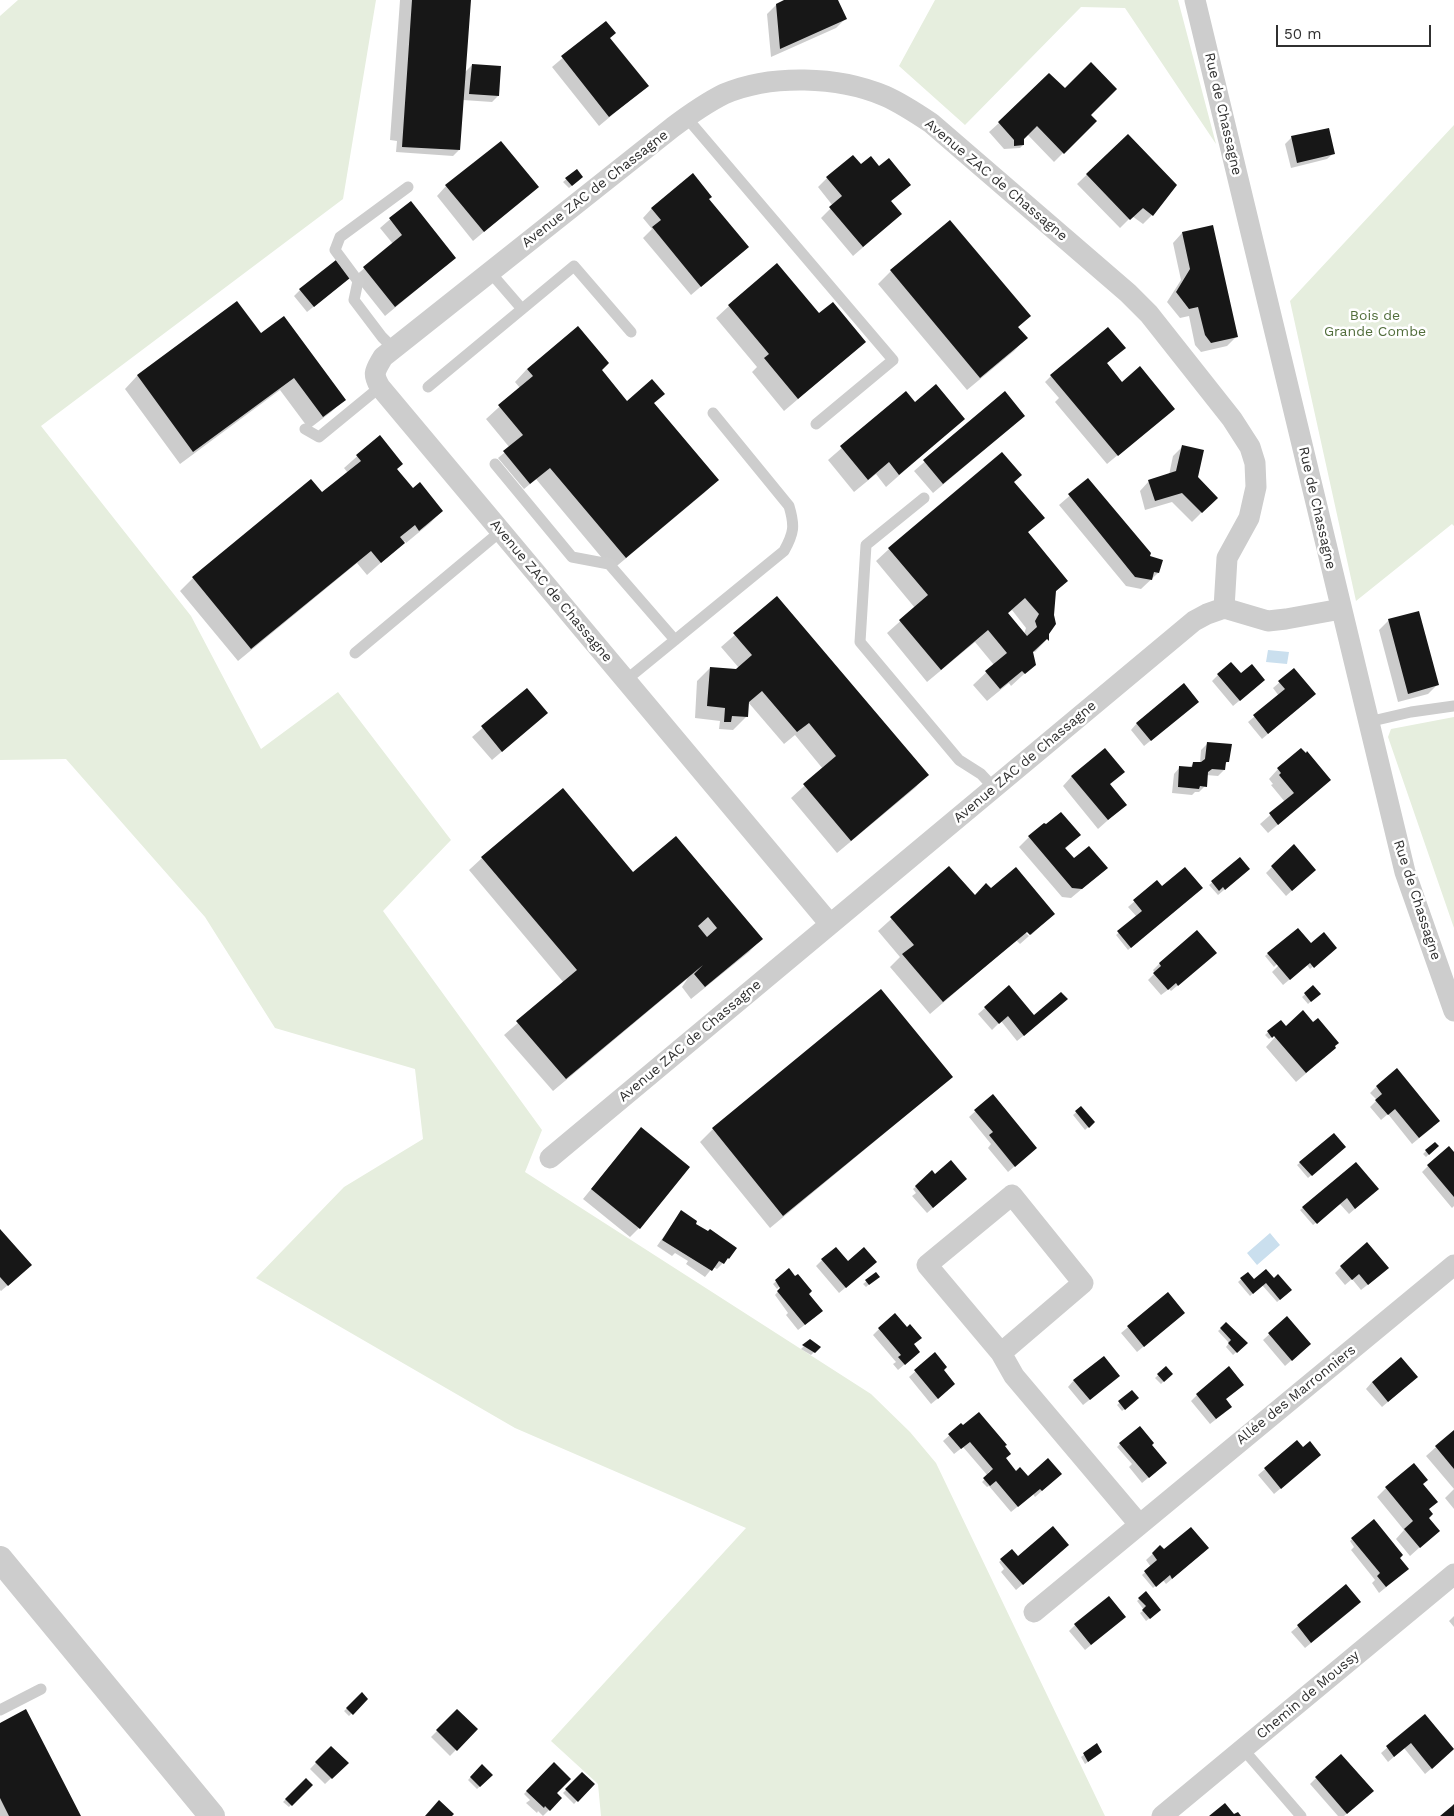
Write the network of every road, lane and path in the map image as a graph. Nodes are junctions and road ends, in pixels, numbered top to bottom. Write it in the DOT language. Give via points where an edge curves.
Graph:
graph roads {
  1 [pos="1195,0"];
  2 [pos="686,117"];
  3 [pos="408,187"];
  4 [pos="490,272"];
  5 [pos="522,309"];
  6 [pos="631,332"];
  7 [pos="394,349"];
  8 [pos="380,387"];
  9 [pos="428,387"];
  10 [pos="713,413"];
  11 [pos="816,424"];
  12 [pos="305,429"];
  13 [pos="495,464"];
  14 [pos="924,498"];
  15 [pos="501,531"];
  16 [pos="1224,608"];
  17 [pos="1341,609"];
  18 [pos="675,640"];
  19 [pos="355,653"];
  20 [pos="626,680"];
  21 [pos="1454,706"];
  22 [pos="1368,722"];
  23 [pos="994,788"];
  24 [pos="830,924"];
  25 [pos="1454,1011"];
  26 [pos="550,1158"];
  27 [pos="1454,1266"];
  28 [pos="1000,1353"];
  29 [pos="1139,1524"];
  30 [pos="0,1559"];
  31 [pos="1454,1574"];
  32 [pos="1034,1612"];
  33 [pos="41,1689"];
  34 [pos="0,1710"];
  35 [pos="1243,1749"];
  36 [pos="212,1816"];
  37 [pos="1162,1816"];
  38 [pos="1301,1816"];
  1 -- 17 [label="street, Rue de Chassagne"];
  2 -- 4 [label="street, Avenue ZAC de Chassagne"];
  2 -- 11 [label="lane" via="893,360"];
  2 -- 16 [label="street, Avenue ZAC de Chassagne" via="725,94 788,81 850,85 884,96 931,123 1128,293 1150,314 1232,419 1250,447 1255,463 1256,487 1249,518 1227,558"];
  3 -- 7 [label="lane" via="340,238 335,250 358,281 354,300"];
  4 -- 5 [label="lane"];
  4 -- 7 [label="street, Avenue ZAC de Chassagne"];
  5 -- 6 [label="lane" via="574,266"];
  5 -- 9 [label="lane"];
  7 -- 8 [label="street, Avenue ZAC de Chassagne" via="375,370 374,377"];
  8 -- 12 [label="lane" via="319,437"];
  8 -- 15 [label="street, Avenue ZAC de Chassagne"];
  10 -- 18 [label="lane" via="789,506 794,522 792,537 784,552"];
  13 -- 18 [label="lane" via="572,557 609,564"];
  14 -- 23 [label="lane" via="866,545 860,642 959,760 981,774"];
  15 -- 19 [label="lane"];
  15 -- 20 [label="street, Avenue ZAC de Chassagne"];
  16 -- 17 [label="street" via="1268,621"];
  16 -- 23 [label="street, Avenue ZAC de Chassagne" via="1194,621"];
  17 -- 22 [label="street, Rue de Chassagne"];
  18 -- 20 [label="lane"];
  20 -- 24 [label="street, Avenue ZAC de Chassagne"];
  21 -- 22 [label="lane"];
  22 -- 25 [label="street, Rue de Chassagne" via="1405,872"];
  23 -- 24 [label="street, Avenue ZAC de Chassagne"];
  24 -- 26 [label="street, Avenue ZAC de Chassagne"];
  27 -- 29 [label="street, Allée des Marronniers"];
  28 -- 28 [label="street" via="927,1265 1012,1195 1083,1283"];
  28 -- 29 [label="street" via="1014,1376"];
  29 -- 32 [label="street, Allée des Marronniers"];
  30 -- 36 [label="street"];
  31 -- 35 [label="street, Chemin de Moussy"];
  33 -- 34 [label="lane"];
  35 -- 37 [label="street, Chemin de Moussy"];
  35 -- 38 [label="lane"];
}
